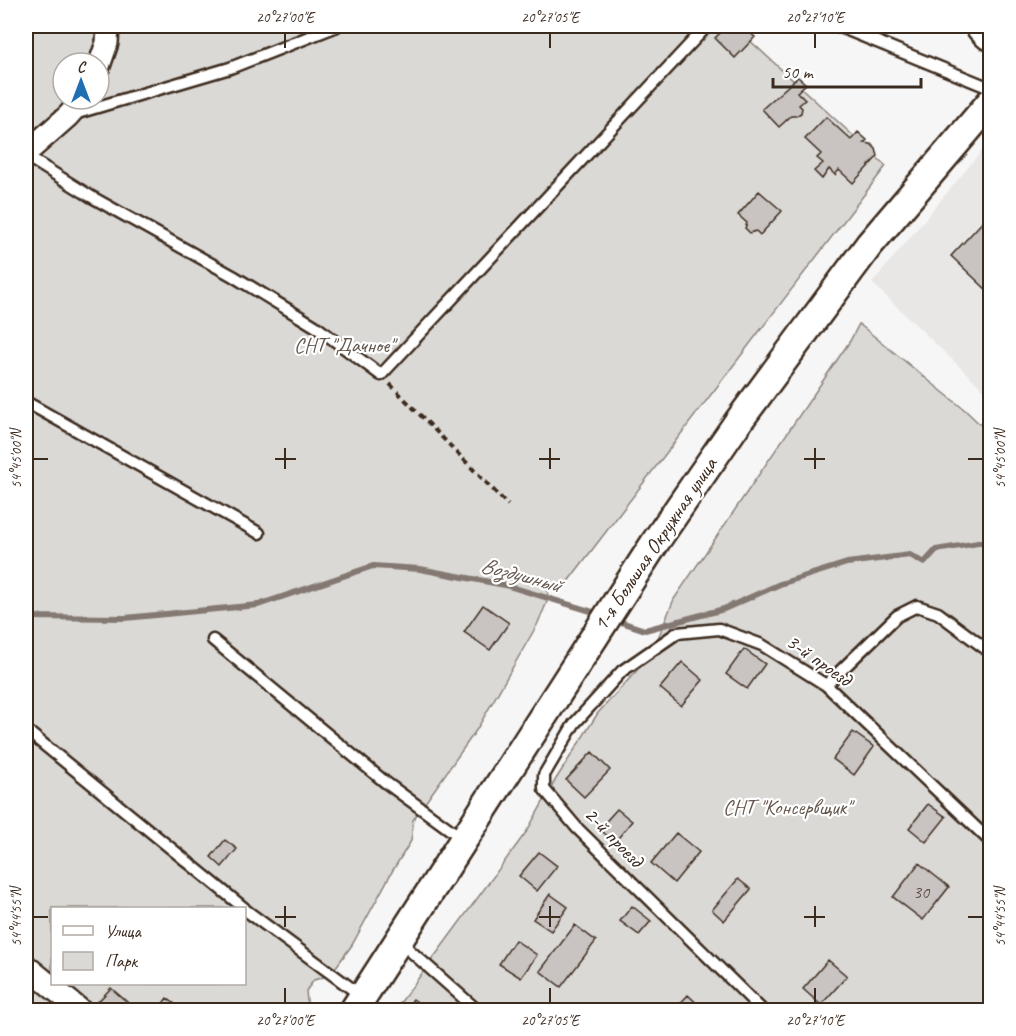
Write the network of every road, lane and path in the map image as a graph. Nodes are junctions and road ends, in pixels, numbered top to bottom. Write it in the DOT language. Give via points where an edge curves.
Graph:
graph roads {
  1 [pos="108,26"];
  2 [pos="337,26"];
  3 [pos="707,26"];
  4 [pos="838,26"];
  5 [pos="983,26"];
  6 [pos="990,33"];
  7 [pos="104,51"];
  8 [pos="990,88"];
  9 [pos="990,103"];
  10 [pos="72,111"];
  11 [pos="68,116"];
  12 [pos="26,155"];
  13 [pos="381,375"];
  14 [pos="26,402"];
  15 [pos="508,505"];
  16 [pos="259,533"];
  17 [pos="213,640"];
  18 [pos="990,652"];
  19 [pos="622,671"];
  20 [pos="826,685"];
  21 [pos="26,730"];
  22 [pos="464,839"];
  23 [pos="990,841"];
  24 [pos="242,907"];
  25 [pos="246,911"];
  26 [pos="399,941"];
  27 [pos="26,966"];
  28 [pos="359,1004"];
  29 [pos="80,1011"];
  30 [pos="477,1011"];
  31 [pos="762,1011"];
  1 -- 7 [label="street"];
  2 -- 11 [label="lane" via="230,68"];
  3 -- 13 [label="lane"];
  4 -- 8 [label="lane"];
  5 -- 6 [label="main road"];
  9 -- 22 [label="street, 1-я Большая Окружная улица" via="869,244 738,422 656,541"];
  10 -- 11 [label="street"];
  11 -- 12 [label="street"];
  12 -- 13 [label="lane" via="297,315"];
  13 -- 15 [label="path"];
  14 -- 16 [label="lane"];
  17 -- 22 [label="lane" via="385,783"];
  18 -- 20 [label="lane" via="938,613 917,606 897,616"];
  19 -- 20 [label="lane, 3-й проезд" via="677,633 719,629 762,645"];
  19 -- 31 [label="lane, 2-й проезд" via="574,724 544,775 544,789 577,828"];
  20 -- 23 [label="lane, 3-й проезд"];
  21 -- 24 [label="lane"];
  22 -- 26 [label="street, 1-я Большая Окружная улица"];
  25 -- 28 [label="lane"];
  26 -- 28 [label="street, 1-я Большая Окружная улица"];
  26 -- 30 [label="lane"];
  27 -- 29 [label="street"];
}
